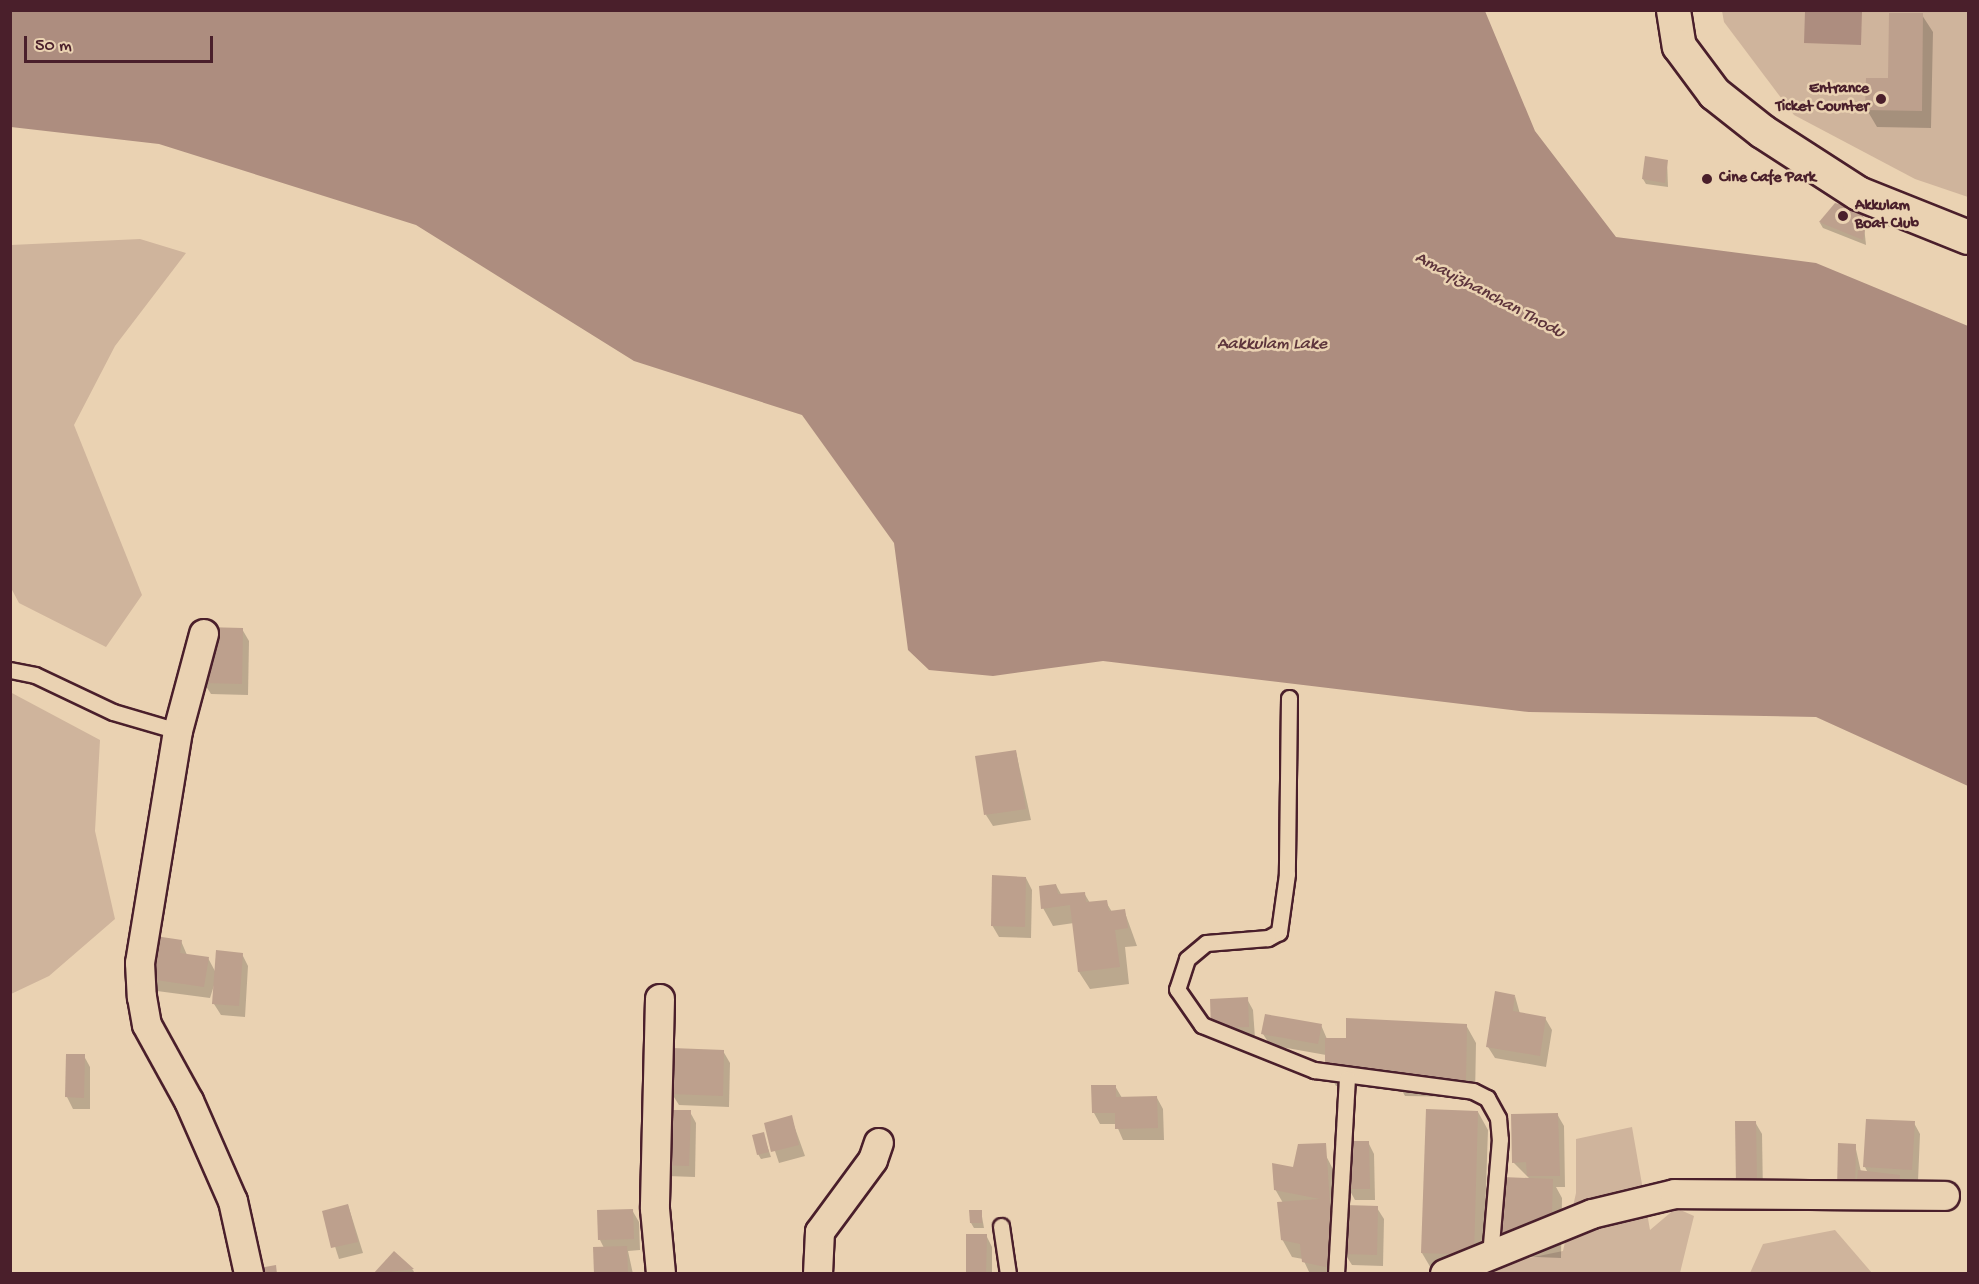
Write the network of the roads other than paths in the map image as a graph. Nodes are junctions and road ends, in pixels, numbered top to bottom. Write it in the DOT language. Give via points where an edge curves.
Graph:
graph roads {
  1 [pos="1673,10"];
  2 [pos="1968,237"];
  3 [pos="204,634"];
  4 [pos="10,670"];
  5 [pos="1289,698"];
  6 [pos="178,731"];
  7 [pos="660,999"];
  8 [pos="1347,1078"];
  9 [pos="879,1143"];
  10 [pos="1945,1196"];
  11 [pos="1001,1226"];
  12 [pos="1490,1256"];
  13 [pos="249,1274"];
  14 [pos="661,1274"];
  15 [pos="818,1274"];
  16 [pos="1008,1274"];
  17 [pos="1336,1274"];
  18 [pos="1445,1274"];
  1 -- 2 [label="main road" via="1679,46 1707,84 1762,131 1858,193"];
  3 -- 6 [label="street"];
  4 -- 6 [label="lane" via="35,675 113,712"];
  5 -- 8 [label="lane" via="1287,874 1279,932 1268,938 1206,943 1186,959 1177,989 1202,1025"];
  6 -- 13 [label="street" via="140,963 142,997 147,1025 189,1101 233,1201"];
  7 -- 14 [label="street" via="655,1209"];
  8 -- 12 [label="lane" via="1473,1091 1487,1098 1498,1118 1500,1139"];
  8 -- 17 [label="lane"];
  9 -- 15 [label="street" via="873,1160 820,1232"];
  10 -- 12 [label="street" via="1675,1194 1625,1203"];
  11 -- 16 [label="lane"];
  12 -- 18 [label="street"];
}
